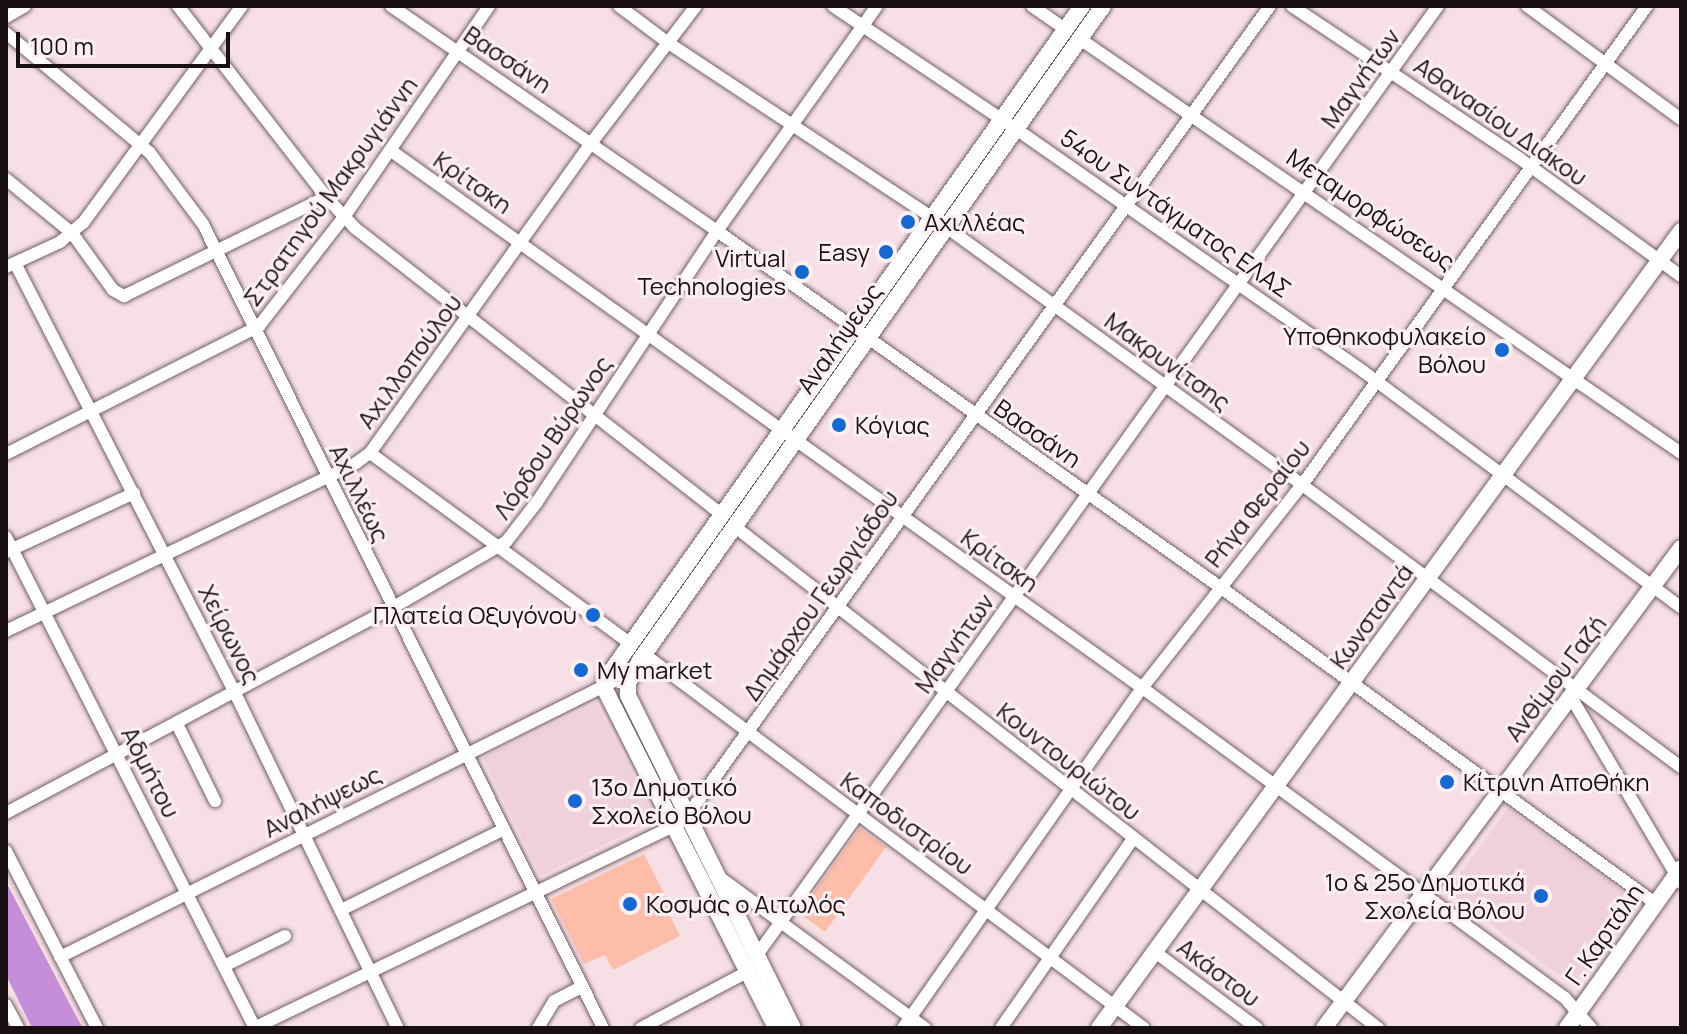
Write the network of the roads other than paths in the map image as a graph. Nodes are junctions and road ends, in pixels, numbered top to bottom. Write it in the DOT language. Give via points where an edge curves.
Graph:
graph roads {
  1 [pos="25,6"];
  2 [pos="178,6"];
  3 [pos="242,6"];
  4 [pos="391,6"];
  5 [pos="489,6"];
  6 [pos="619,6"];
  7 [pos="696,6"];
  8 [pos="833,6"];
  9 [pos="877,6"];
  10 [pos="1032,6"];
  11 [pos="1082,6"];
  12 [pos="1103,6"];
  13 [pos="1270,6"];
  14 [pos="1292,6"];
  15 [pos="1438,6"];
  16 [pos="1527,6"];
  17 [pos="1647,6"];
  18 [pos="6,17"];
  19 [pos="861,25"];
  20 [pos="1072,34"];
  21 [pos="9,41"];
  22 [pos="667,42"];
  23 [pos="211,47"];
  24 [pos="458,51"];
  25 [pos="1606,64"];
  26 [pos="1391,71"];
  27 [pos="1190,116"];
  28 [pos="1001,119"];
  29 [pos="1681,119"];
  30 [pos="791,124"];
  31 [pos="1016,129"];
  32 [pos="592,142"];
  33 [pos="141,145"];
  34 [pos="390,150"];
  35 [pos="1531,167"];
  36 [pos="6,179"];
  37 [pos="1305,192"];
  38 [pos="326,197"];
  39 [pos="1126,205"];
  40 [pos="344,217"];
  41 [pos="932,217"];
  42 [pos="946,227"];
  43 [pos="717,231"];
  44 [pos="1681,231"];
  45 [pos="72,233"];
  46 [pos="520,242"];
  47 [pos="217,251"];
  48 [pos="1660,261"];
  49 [pos="11,265"];
  50 [pos="1681,276"];
  51 [pos="1239,284"];
  52 [pos="1445,288"];
  53 [pos="1054,305"];
  54 [pos="468,316"];
  55 [pos="853,328"];
  56 [pos="256,329"];
  57 [pos="649,332"];
  58 [pos="868,338"];
  59 [pos="1574,379"];
  60 [pos="1377,381"];
  61 [pos="1166,386"];
  62 [pos="92,411"];
  63 [pos="596,414"];
  64 [pos="975,415"];
  65 [pos="788,435"];
  66 [pos="370,453"];
  67 [pos="1681,453"];
  68 [pos="6,454"];
  69 [pos="1503,476"];
  70 [pos="327,477"];
  71 [pos="1302,485"];
  72 [pos="134,493"];
  73 [pos="1087,495"];
  74 [pos="903,515"];
  75 [pos="728,520"];
  76 [pos="6,537"];
  77 [pos="500,548"];
  78 [pos="1681,548"];
  79 [pos="10,551"];
  80 [pos="166,555"];
  81 [pos="1427,579"];
  82 [pos="1220,587"];
  83 [pos="1653,587"];
  84 [pos="1014,597"];
  85 [pos="1681,607"];
  86 [pos="392,608"];
  87 [pos="836,608"];
  88 [pos="45,613"];
  89 [pos="6,631"];
  90 [pos="637,649"];
  91 [pos="632,672"];
  92 [pos="1351,683"];
  93 [pos="604,687"];
  94 [pos="1142,688"];
  95 [pos="946,692"];
  96 [pos="1574,692"];
  97 [pos="235,693"];
  98 [pos="177,724"];
  99 [pos="749,732"];
  100 [pos="117,755"];
  101 [pos="466,755"];
  102 [pos="1681,767"];
  103 [pos="1276,786"];
  104 [pos="1069,790"];
  105 [pos="1500,792"];
  106 [pos="215,801"];
  107 [pos="6,813"];
  108 [pos="858,815"];
  109 [pos="681,821"];
  110 [pos="504,829"];
  111 [pos="306,836"];
  112 [pos="1133,839"];
  113 [pos="6,851"];
  114 [pos="717,875"];
  115 [pos="1679,875"];
  116 [pos="1199,891"];
  117 [pos="536,893"];
  118 [pos="189,895"];
  119 [pos="1423,895"];
  120 [pos="1655,903"];
  121 [pos="986,909"];
  122 [pos="341,910"];
  123 [pos="781,922"];
  124 [pos="285,936"];
  125 [pos="756,949"];
  126 [pos="1155,952"];
  127 [pos="60,957"];
  128 [pos="1052,958"];
  129 [pos="224,966"];
  130 [pos="371,972"];
  131 [pos="747,972"];
  132 [pos="581,987"];
  133 [pos="1342,1003"];
  134 [pos="6,1005"];
  135 [pos="1115,1006"];
  136 [pos="1579,1011"];
  137 [pos="907,1023"];
  138 [pos="18,1028"];
  139 [pos="97,1028"];
  140 [pos="255,1028"];
  141 [pos="398,1028"];
  142 [pos="538,1028"];
  143 [pos="603,1028"];
  144 [pos="641,1028"];
  145 [pos="776,1028"];
  146 [pos="793,1028"];
  147 [pos="925,1028"];
  148 [pos="1001,1028"];
  149 [pos="1099,1028"];
  150 [pos="1144,1028"];
  151 [pos="1257,1028"];
  152 [pos="1324,1028"];
  153 [pos="1378,1028"];
  154 [pos="1567,1028"];
  155 [pos="1591,1028"];
  1 -- 18 [label="street"];
  2 -- 23 [label="street, Κουντουριώτου"];
  3 -- 23 [label="street"];
  4 -- 24 [label="street, Βασσάνη"];
  5 -- 24 [label="street, Στρατηγού Μακρυγιάννη"];
  6 -- 22 [label="street, Μακρυνίτσης"];
  7 -- 22 [label="street, Αχιλλοπούλου"];
  8 -- 19 [label="street, 54ου Συντάγματος ΕΛΑΣ"];
  9 -- 19 [label="street, Λόρδου Βύρωνος"];
  10 -- 20 [label="street, Μεταμορφώσεως"];
  11 -- 20 [label="main road, Αναλήψεως"];
  12 -- 20 [label="main road, Αναλήψεως"];
  13 -- 27 [label="street, Δημάρχου Γεωργιάδου"];
  14 -- 26 [label="street, Αθανασίου Διάκου"];
  15 -- 26 [label="street, Μαγνήτων"];
  16 -- 25 [label="street"];
  17 -- 25 [label="street, Ρήγα Φεραίου"];
  19 -- 28 [label="street, 54ου Συντάγματος ΕΛΑΣ"];
  19 -- 30 [label="street, Λόρδου Βύρωνος"];
  20 -- 27 [label="street, Μεταμορφώσεως"];
  20 -- 28 [label="main road, Αναλήψεως"];
  20 -- 31 [label="main road, Αναλήψεως"];
  21 -- 33 [label="street, Αχιλλέως"];
  22 -- 30 [label="street, Μακρυνίτσης"];
  22 -- 32 [label="street, Αχιλλοπούλου"];
  23 -- 33 [label="street"];
  23 -- 38 [label="street, Κουντουριώτου"];
  24 -- 32 [label="street, Βασσάνη"];
  24 -- 34 [label="street, Στρατηγού Μακρυγιάννη"];
  25 -- 29 [label="street"];
  25 -- 35 [label="street, Ρήγα Φεραίου"];
  26 -- 35 [label="street, Αθανασίου Διάκου"];
  26 -- 37 [label="street, Μαγνήτων"];
  27 -- 37 [label="street, Μεταμορφώσεως"];
  27 -- 39 [label="street, Δημάρχου Γεωργιάδου"];
  28 -- 31 [label="street, 54ου Συντάγματος ΕΛΑΣ"];
  28 -- 41 [label="main road, Αναλήψεως"];
  30 -- 41 [label="street, Μακρυνίτσης"];
  30 -- 43 [label="street, Λόρδου Βύρωνος"];
  31 -- 39 [label="street, 54ου Συντάγματος ΕΛΑΣ"];
  31 -- 42 [label="main road, Αναλήψεως"];
  32 -- 43 [label="street, Βασσάνη"];
  32 -- 46 [label="street, Αχιλλοπούλου"];
  33 -- 45 [label="street"];
  33 -- 47 [label="street, Αχιλλέως" via="195,211"];
  34 -- 40 [label="street, Στρατηγού Μακρυγιάννη"];
  34 -- 46 [label="street, Κρίτσκη"];
  35 -- 48 [label="street, Αθανασίου Διάκου"];
  35 -- 52 [label="street, Ρήγα Φεραίου"];
  36 -- 45 [label="street"];
  37 -- 51 [label="street, Μαγνήτων"];
  37 -- 52 [label="street, Μεταμορφώσεως"];
  38 -- 40 [label="street, Κουντουριώτου"];
  38 -- 47 [label="street"];
  39 -- 51 [label="street, 54ου Συντάγματος ΕΛΑΣ"];
  39 -- 53 [label="street, Δημάρχου Γεωργιάδου"];
  40 -- 54 [label="street, Κουντουριώτου"];
  40 -- 56 [label="street, Στρατηγού Μακρυγιάννη"];
  41 -- 42 [label="street, Μακρυνίτσης"];
  41 -- 55 [label="main road, Αναλήψεως"];
  42 -- 53 [label="street, Μακρυνίτσης"];
  42 -- 58 [label="main road, Αναλήψεως"];
  43 -- 55 [label="street, Βασσάνη"];
  43 -- 57 [label="street, Λόρδου Βύρωνος"];
  44 -- 48 [label="main road, Κωνσταντά"];
  45 -- 47 [label="street" via="113,290 124,296"];
  45 -- 49 [label="street"];
  46 -- 54 [label="street, Αχιλλοπούλου"];
  46 -- 57 [label="street, Κρίτσκη"];
  47 -- 56 [label="street, Αχιλλέως"];
  48 -- 50 [label="street, Αθανασίου Διάκου"];
  48 -- 59 [label="main road, Κωνσταντά"];
  49 -- 62 [label="street, Χείρωνος"];
  51 -- 60 [label="street, 54ου Συντάγματος ΕΛΑΣ"];
  51 -- 61 [label="street, Μαγνήτων"];
  52 -- 59 [label="street, Μεταμορφώσεως"];
  52 -- 60 [label="street, Ρήγα Φεραίου"];
  53 -- 61 [label="street, Μακρυνίτσης"];
  53 -- 64 [label="street, Δημάρχου Γεωργιάδου"];
  54 -- 63 [label="street, Κουντουριώτου"];
  54 -- 66 [label="street, Αχιλλοπούλου"];
  55 -- 58 [label="street, Βασσάνη"];
  55 -- 65 [label="main road, Αναλήψεως"];
  56 -- 62 [label="street, Στρατηγού Μακρυγιάννη"];
  56 -- 70 [label="street, Αχιλλέως"];
  57 -- 63 [label="street, Λόρδου Βύρωνος"];
  57 -- 65 [label="street, Κρίτσκη"];
  58 -- 64 [label="street, Βασσάνη"];
  58 -- 65 [label="main road, Αναλήψεως"];
  59 -- 67 [label="street, Μεταμορφώσεως"];
  59 -- 69 [label="main road, Κωνσταντά"];
  60 -- 69 [label="street, 54ου Συντάγματος ΕΛΑΣ"];
  60 -- 71 [label="street, Ρήγα Φεραίου"];
  61 -- 71 [label="street, Μακρυνίτσης"];
  61 -- 73 [label="street, Μαγνήτων"];
  62 -- 68 [label="street, Στρατηγού Μακρυγιάννη"];
  62 -- 72 [label="street, Χείρωνος"];
  63 -- 75 [label="street, Κουντουριώτου"];
  63 -- 77 [label="street, Λόρδου Βύρωνος"];
  64 -- 73 [label="street, Βασσάνη"];
  64 -- 74 [label="street, Δημάρχου Γεωργιάδου"];
  65 -- 74 [label="street, Κρίτσκη"];
  65 -- 75 [label="main road, Αναλήψεως"];
  66 -- 70 [label="street, Αχιλλοπούλου"];
  66 -- 77 [label="street, Καποδιστρίου"];
  69 -- 81 [label="main road, Κωνσταντά"];
  69 -- 83 [label="street, 54ου Συντάγματος ΕΛΑΣ"];
  70 -- 80 [label="street, Αχιλλοπούλου"];
  70 -- 86 [label="street, Αχιλλέως"];
  71 -- 81 [label="street, Μακρυνίτσης"];
  71 -- 82 [label="street, Ρήγα Φεραίου"];
  72 -- 79 [label="street"];
  72 -- 80 [label="street, Χείρωνος"];
  73 -- 82 [label="street, Βασσάνη"];
  73 -- 84 [label="street, Μαγνήτων"];
  74 -- 84 [label="street, Κρίτσκη"];
  74 -- 87 [label="street, Δημάρχου Γεωργιάδου"];
  75 -- 87 [label="street, Κουντουριώτου"];
  75 -- 90 [label="main road, Αναλήψεως"];
  76 -- 79 [label="street, Αδμήτου"];
  77 -- 86 [label="street, Λόρδου Βύρωνος"];
  77 -- 90 [label="street, Καποδιστρίου"];
  78 -- 83 [label="main road, Ανθίμου Γαζή"];
  79 -- 88 [label="street, Αδμήτου"];
  80 -- 88 [label="street, Αχιλλοπούλου"];
  80 -- 97 [label="street, Χείρωνος"];
  81 -- 92 [label="main road, Κωνσταντά"];
  81 -- 96 [label="street, Μακρυνίτσης"];
  82 -- 92 [label="street, Βασσάνη"];
  82 -- 94 [label="street, Ρήγα Φεραίου"];
  83 -- 85 [label="street, 54ου Συντάγματος ΕΛΑΣ"];
  83 -- 96 [label="main road, Ανθίμου Γαζή"];
  84 -- 94 [label="street, Κρίτσκη"];
  84 -- 95 [label="street, Μαγνήτων"];
  86 -- 97 [label="street, Λόρδου Βύρωνος"];
  86 -- 101 [label="street, Αχιλλέως"];
  87 -- 95 [label="street, Κουντουριώτου"];
  87 -- 99 [label="street, Δημάρχου Γεωργιάδου"];
  88 -- 89 [label="street, Αχιλλοπούλου"];
  88 -- 100 [label="street, Αδμήτου"];
  90 -- 91 [label="main road, Αναλήψεως"];
  90 -- 93 [label="main road, Αναλήψεως" via="608,673"];
  90 -- 99 [label="street, Καποδιστρίου"];
  91 -- 93 [label="street, Αναλήψεως"];
  91 -- 109 [label="main road" via="628,695"];
  92 -- 103 [label="main road, Κωνσταντά"];
  92 -- 105 [label="street, Βασσάνη"];
  93 -- 101 [label="street, Αναλήψεως"];
  93 -- 109 [label="main road"];
  94 -- 103 [label="street, Κρίτσκη"];
  94 -- 104 [label="street, Ρήγα Φεραίου"];
  95 -- 104 [label="street, Κουντουριώτου"];
  95 -- 108 [label="street, Μαγνήτων"];
  96 -- 102 [label="street, Μακρυνίτσης"];
  96 -- 105 [label="main road, Ανθίμου Γαζή"];
  96 -- 115 [label="street"];
  97 -- 98 [label="street, Λόρδου Βύρωνος"];
  97 -- 111 [label="street, Χείρωνος"];
  98 -- 100 [label="street, Λόρδου Βύρωνος"];
  98 -- 106 [label="street"];
  99 -- 108 [label="street, Καποδιστρίου"];
  99 -- 109 [label="street, Δημάρχου Γεωργιάδου"];
  100 -- 107 [label="street, Λόρδου Βύρωνος"];
  100 -- 118 [label="street, Αδμήτου"];
  101 -- 110 [label="street, Αχιλλέως"];
  101 -- 111 [label="street, Αναλήψεως"];
  103 -- 116 [label="main road, Κωνσταντά"];
  103 -- 119 [label="street, Κρίτσκη"];
  104 -- 112 [label="street, Κουντουριώτου"];
  104 -- 121 [label="street, Ρήγα Φεραίου"];
  105 -- 119 [label="main road, Ανθίμου Γαζή"];
  105 -- 120 [label="street, Βασσάνη"];
  108 -- 121 [label="street, Καποδιστρίου"];
  108 -- 123 [label="street, Μαγνήτων"];
  109 -- 114 [label="main road"];
  109 -- 117 [label="street, Δημάρχου Γεωργιάδου"];
  109 -- 131 [label="main road"];
  110 -- 117 [label="street, Αχιλλέως"];
  110 -- 122 [label="street"];
  111 -- 118 [label="street, Αναλήψεως"];
  111 -- 122 [label="street, Χείρωνος"];
  112 -- 116 [label="street, Κουντουριώτου"];
  112 -- 128 [label="street"];
  113 -- 127 [label="street"];
  114 -- 123 [label="street"];
  114 -- 125 [label="main road"];
  115 -- 120 [label="main road, Γ. Καρτάλη"];
  116 -- 126 [label="main road, Κωνσταντά"];
  116 -- 133 [label="street, Κουντουριώτου"];
  117 -- 130 [label="street, Δημάρχου Γεωργιάδου"];
  117 -- 132 [label="street, Αχιλλέως"];
  118 -- 127 [label="street, Αναλήψεως"];
  118 -- 129 [label="street, Αδμήτου"];
  119 -- 133 [label="main road, Ανθίμου Γαζή"];
  119 -- 136 [label="street, Κρίτσκη"];
  120 -- 136 [label="main road, Γ. Καρτάλη"];
  121 -- 128 [label="street, Καποδιστρίου"];
  121 -- 137 [label="street, Ρήγα Φεραίου"];
  122 -- 130 [label="street, Χείρωνος"];
  123 -- 125 [label="street, Μαγνήτων"];
  123 -- 137 [label="street"];
  124 -- 129 [label="street"];
  125 -- 131 [label="street" via="741,956"];
  125 -- 146 [label="main road"];
  126 -- 135 [label="main road, Κωνσταντά"];
  126 -- 151 [label="street, Ακάστου"];
  127 -- 139 [label="street"];
  128 -- 135 [label="street, Καποδιστρίου"];
  128 -- 148 [label="street"];
  129 -- 140 [label="street, Αδμήτου"];
  130 -- 140 [label="street, Δημάρχου Γεωργιάδου"];
  130 -- 141 [label="street, Χείρωνος"];
  131 -- 144 [label="street"];
  131 -- 145 [label="main road"];
  132 -- 142 [label="street" via="554,1001"];
  132 -- 143 [label="street, Αχιλλέως"];
  133 -- 152 [label="main road, Ανθίμου Γαζή"];
  133 -- 153 [label="street, Κουντουριώτου"];
  134 -- 138 [label="street"];
  135 -- 149 [label="main road, Κωνσταντά"];
  135 -- 150 [label="street, Καποδιστρίου"];
  136 -- 154 [label="main road, Γ. Καρτάλη"];
  136 -- 155 [label="street, Κρίτσκη"];
  137 -- 147 [label="street"];
}
